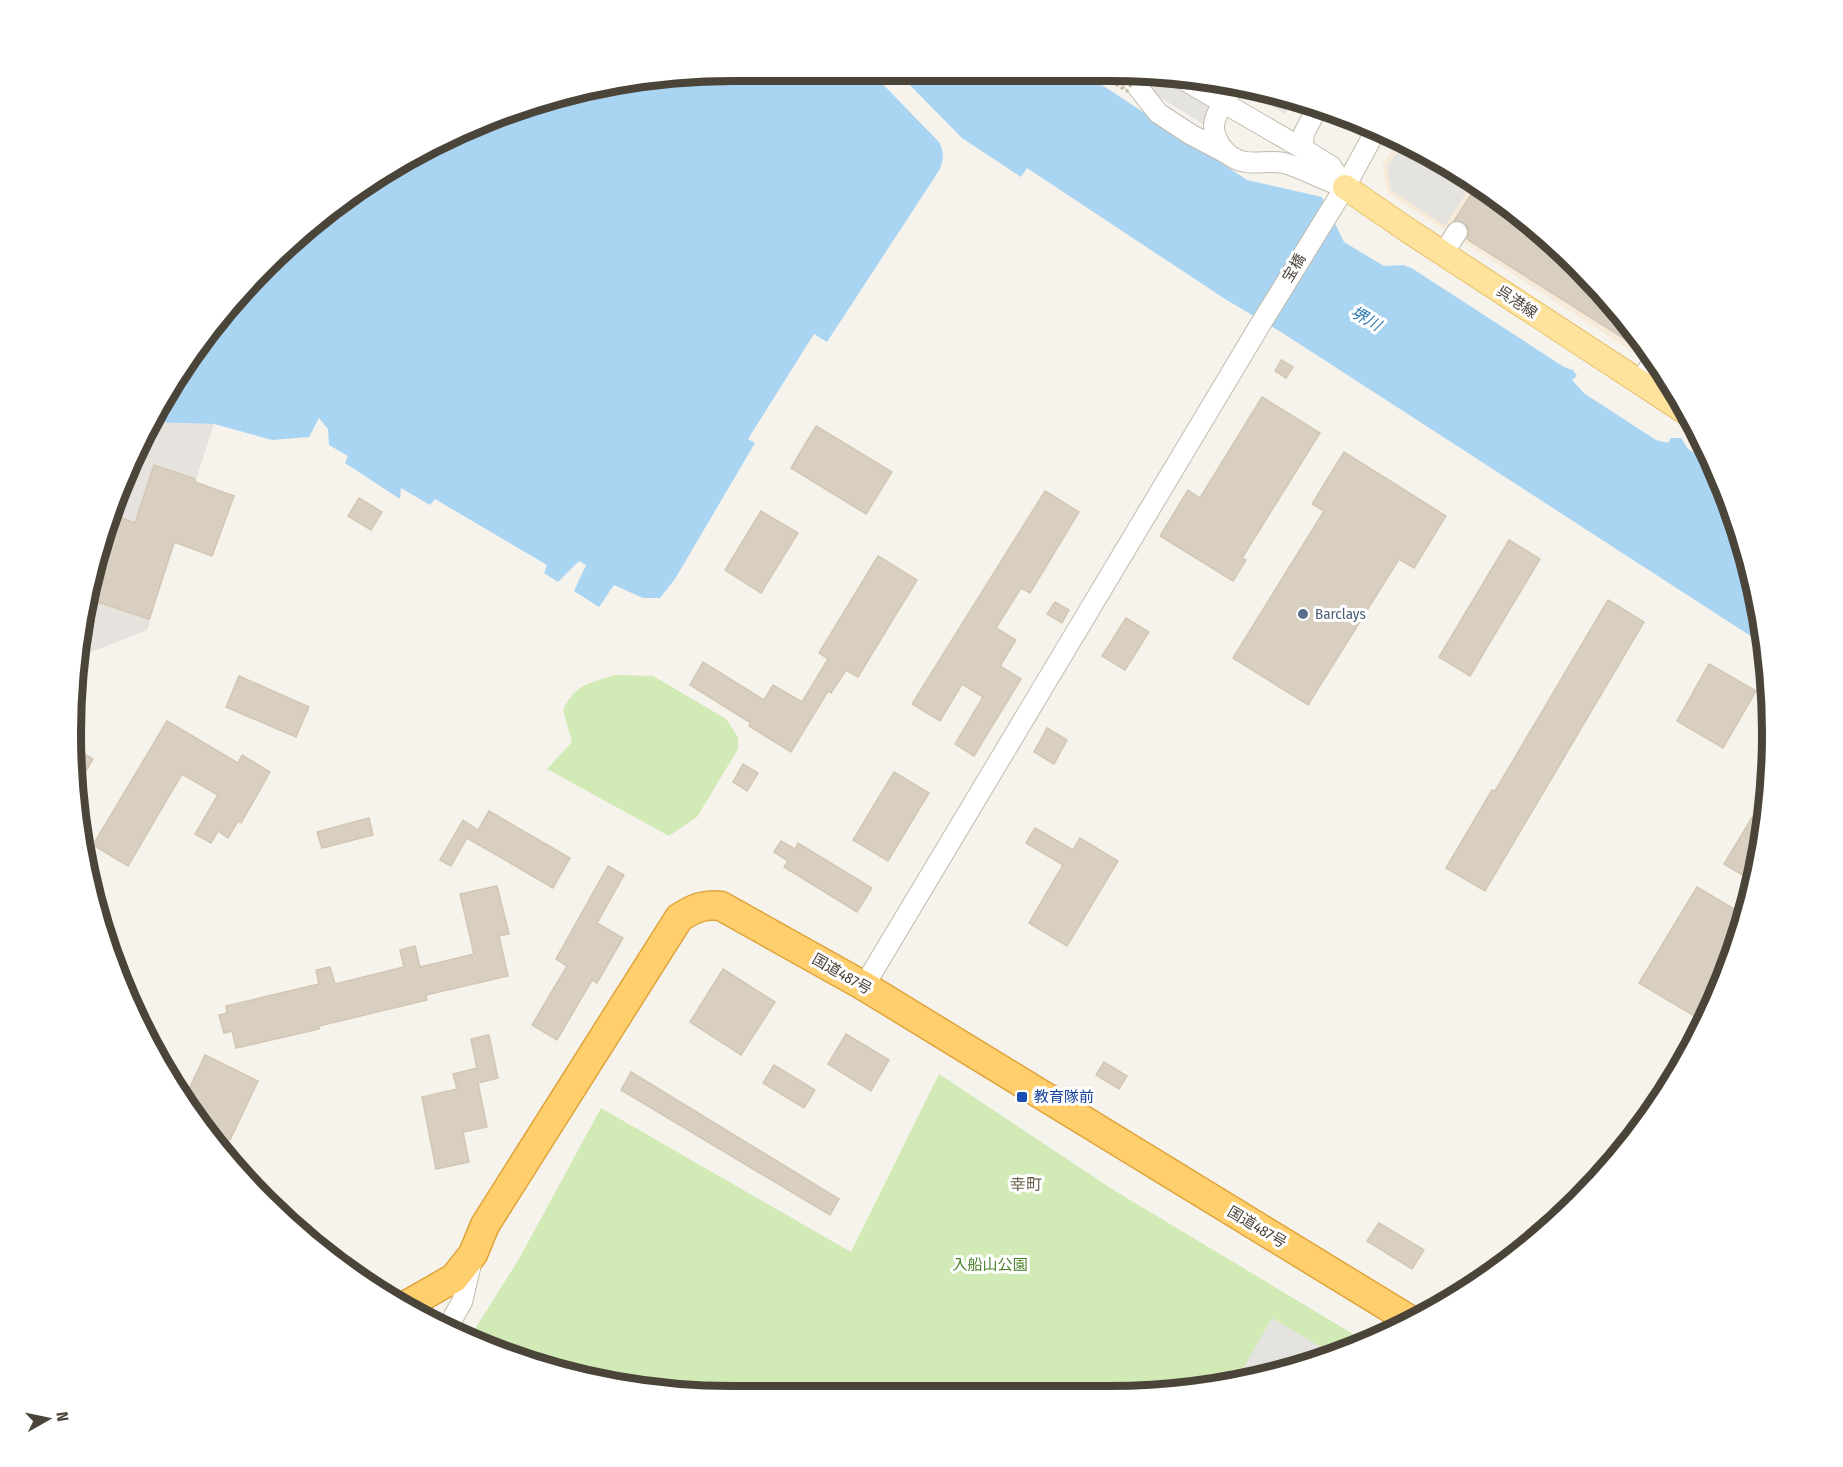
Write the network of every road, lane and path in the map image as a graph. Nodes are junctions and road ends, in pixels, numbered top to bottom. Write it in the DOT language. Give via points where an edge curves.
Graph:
graph roads {
  1 [pos="1110,81"];
  2 [pos="1133,82"];
  3 [pos="1137,82"];
  4 [pos="1191,87"];
  5 [pos="1219,108"];
  6 [pos="1313,114"];
  7 [pos="1372,137"];
  8 [pos="1305,150"];
  9 [pos="1224,152"];
  10 [pos="1345,186"];
  11 [pos="1457,232"];
  12 [pos="1443,254"];
  13 [pos="1649,367"];
  14 [pos="1639,384"];
  15 [pos="1674,405"];
  16 [pos="864,986"];
  17 [pos="473,1254"];
  18 [pos="412,1302"];
  19 [pos="1404,1316"];
  20 [pos="451,1322"];
  1 -- 3 [label="path, bridge" via="1127,91"];
  2 -- 9 [label="street" via="1158,113"];
  4 -- 5 [label="street"];
  5 -- 8 [label="street"];
  5 -- 9 [label="street" via="1217,140"];
  6 -- 8 [label="street" via="1304,133"];
  7 -- 10 [label="street, 宝橋"];
  8 -- 10 [label="street" via="1331,166"];
  9 -- 10 [label="street" via="1246,162 1284,163"];
  10 -- 12 [label="main road, 呉港線"];
  10 -- 16 [label="street, 宝橋"];
  11 -- 12 [label="street"];
  12 -- 14 [label="main road, 呉港線"];
  13 -- 14 [label="street"];
  14 -- 15 [label="main road, 呉港線"];
  16 -- 17 [label="highway, 国道487号" via="721,906 708,904 679,918 485,1225"];
  16 -- 19 [label="highway, 国道487号"];
  17 -- 18 [label="highway, 国道487号" via="454,1278"];
  17 -- 20 [label="street" via="462,1302"];
}
